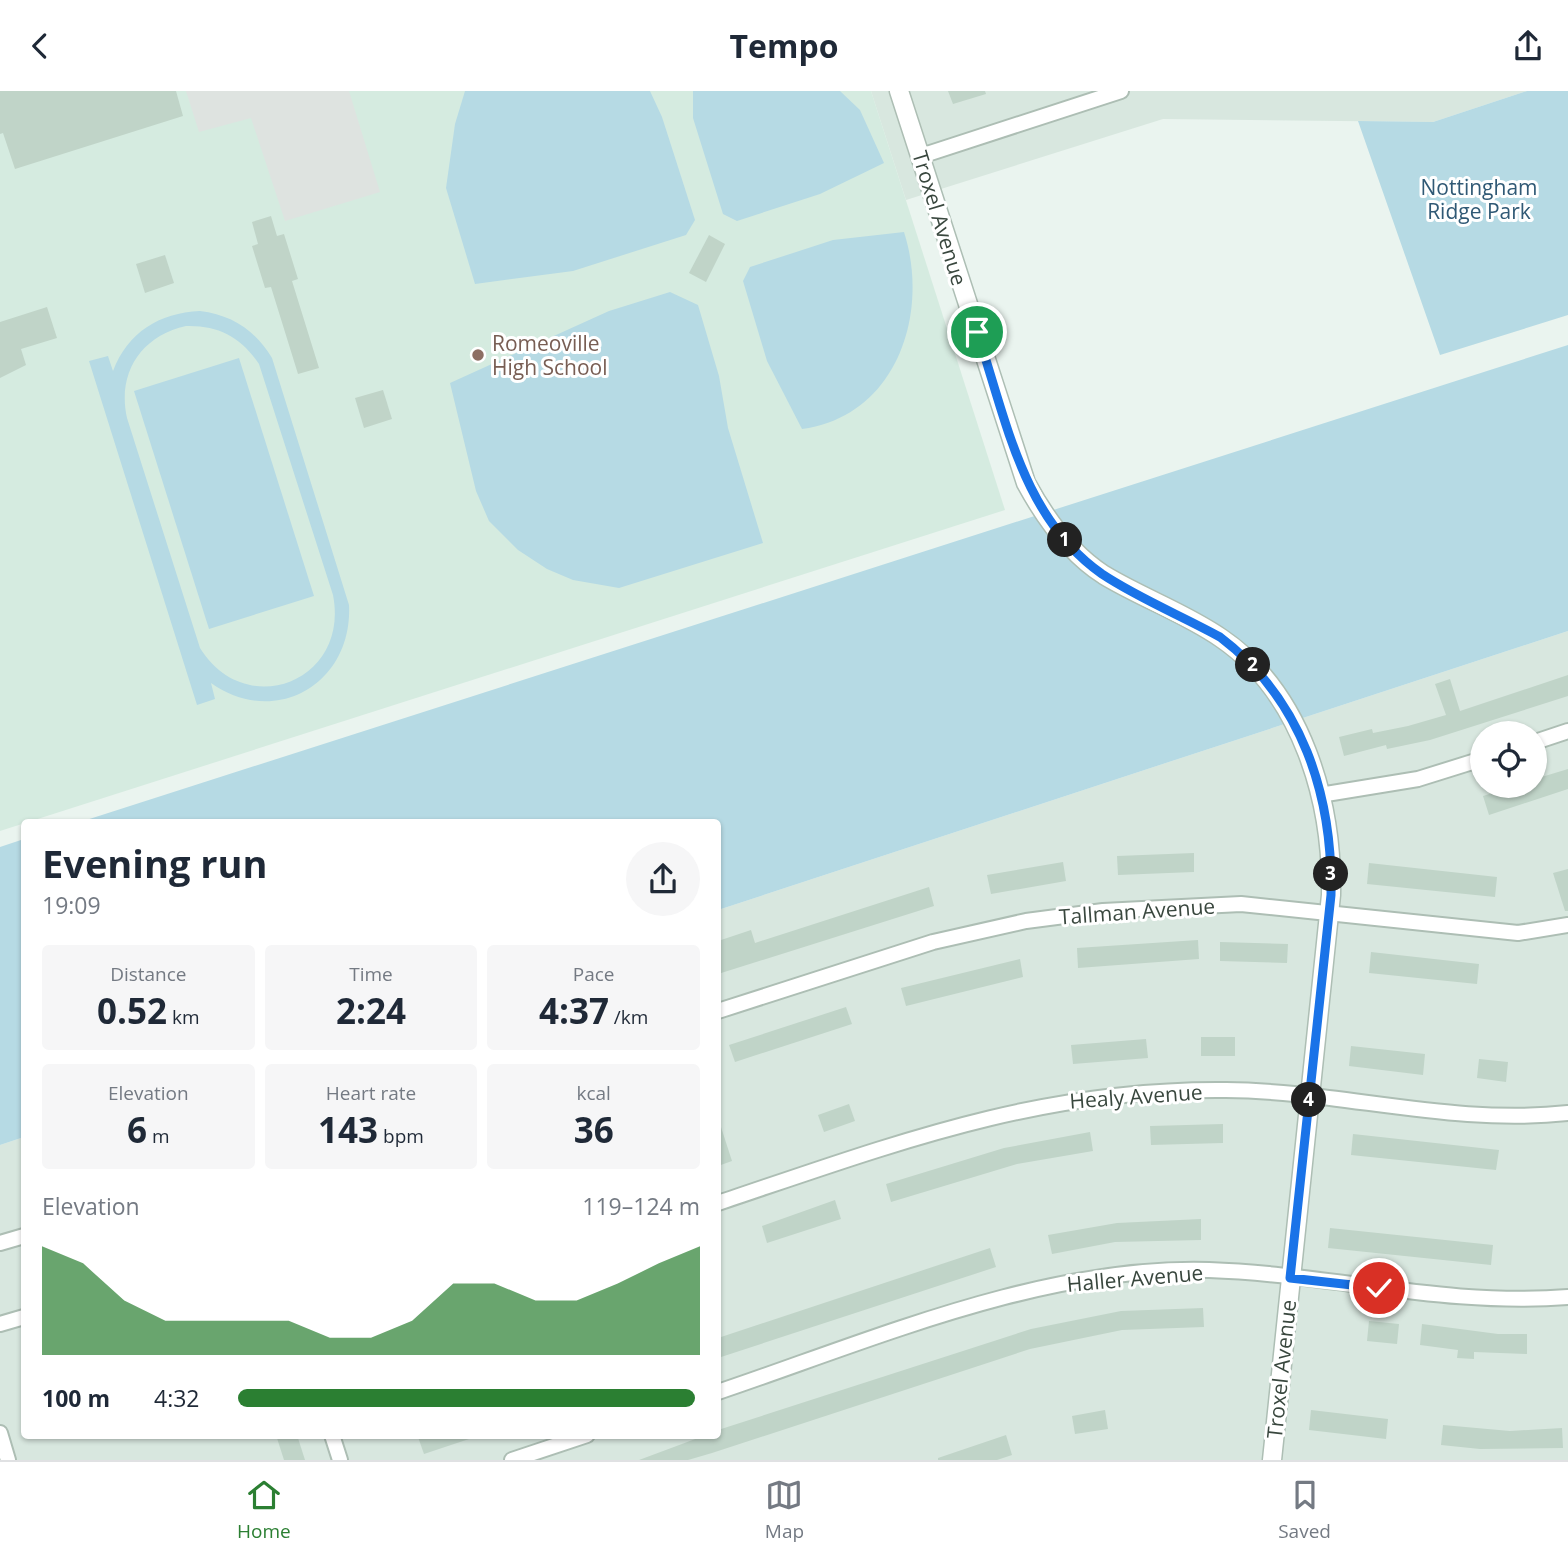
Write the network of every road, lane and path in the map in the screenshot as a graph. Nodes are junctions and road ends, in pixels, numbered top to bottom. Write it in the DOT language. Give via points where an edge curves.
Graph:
graph roads {
  1 [pos="900,91"];
  2 [pos="1121,91"];
  3 [pos="920,156"];
  4 [pos="1568,731"];
  5 [pos="1547,738"];
  6 [pos="1470,763"];
  7 [pos="1320,795"];
  8 [pos="1328,914"];
  9 [pos="1568,925"];
  10 [pos="721,1010"];
  11 [pos="1310,1096"];
  12 [pos="1568,1113"];
  13 [pos="721,1202"];
  14 [pos="21,1237"];
  15 [pos="0,1243"];
  16 [pos="1290,1278"];
  17 [pos="1568,1297"];
  18 [pos="21,1318"];
  19 [pos="0,1324"];
  20 [pos="721,1391"];
  21 [pos="0,1433"];
  22 [pos="333,1439"];
  23 [pos="575,1439"];
  24 [pos="8,1460"];
  25 [pos="340,1460"];
  26 [pos="512,1460"];
  27 [pos="1272,1460"];
  1 -- 3 [label="street, Troxel Avenue"];
  2 -- 3 [label="street"];
  3 -- 7 [label="street, Troxel Avenue" via="1026,483 1037,503 1061,535 1104,575 1220,637 1251,662 1292,718"];
  4 -- 5 [label="street"];
  6 -- 7 [label="street" via="1418,779"];
  7 -- 8 [label="street, Troxel Avenue" via="1332,852"];
  8 -- 9 [label="street, Tallman Avenue" via="1518,933"];
  8 -- 10 [label="street, Tallman Avenue" via="1241,904 1139,908 1039,919 895,953"];
  8 -- 11 [label="street, Troxel Avenue"];
  11 -- 12 [label="street, Healy Avenue" via="1506,1116"];
  11 -- 13 [label="street, Healy Avenue" via="1185,1090 1046,1104 930,1133"];
  11 -- 16 [label="street, Troxel Avenue"];
  14 -- 15 [label="street"];
  16 -- 17 [label="street, Haller Avenue" via="1492,1299"];
  16 -- 20 [label="street, Haller Avenue" via="1209,1270 1079,1280 1018,1293"];
  16 -- 27 [label="street, Troxel Avenue"];
  18 -- 19 [label="street"];
  21 -- 24 [label="street"];
  22 -- 25 [label="street"];
  23 -- 26 [label="street"];
}
